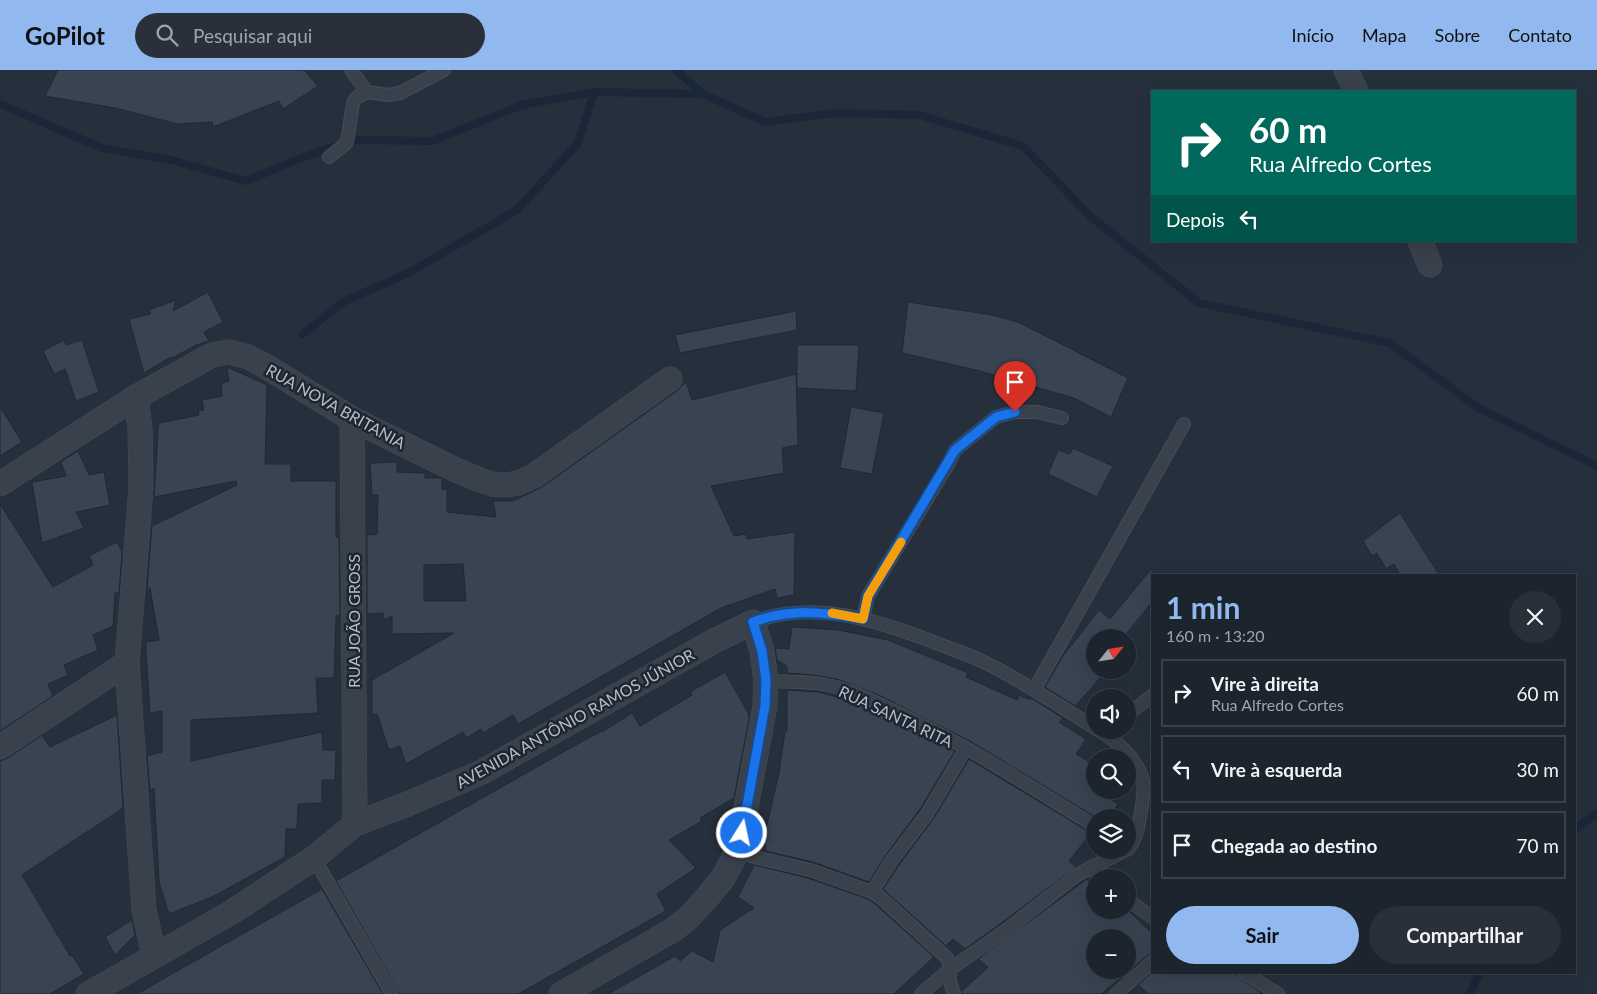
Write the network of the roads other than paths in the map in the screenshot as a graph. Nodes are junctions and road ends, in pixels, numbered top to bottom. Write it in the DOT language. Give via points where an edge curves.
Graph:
graph roads {
  1 [pos="351,70"];
  2 [pos="444,70"];
  3 [pos="1346,70"];
  4 [pos="1356,90"];
  5 [pos="367,92"];
  6 [pos="329,157"];
  7 [pos="1420,242"];
  8 [pos="1430,265"];
  9 [pos="670,379"];
  10 [pos="136,397"];
  11 [pos="1062,418"];
  12 [pos="352,419"];
  13 [pos="1184,424"];
  14 [pos="0,484"];
  15 [pos="863,619"];
  16 [pos="753,622"];
  17 [pos="127,663"];
  18 [pos="766,680"];
  19 [pos="1034,690"];
  20 [pos="1151,697"];
  21 [pos="1136,708"];
  22 [pos="1086,722"];
  23 [pos="1111,739"];
  24 [pos="0,748"];
  25 [pos="966,748"];
  26 [pos="1086,821"];
  27 [pos="355,824"];
  28 [pos="1136,834"];
  29 [pos="738,850"];
  30 [pos="314,858"];
  31 [pos="1106,859"];
  32 [pos="1090,867"];
  33 [pos="872,892"];
  34 [pos="1136,906"];
  35 [pos="1151,916"];
  36 [pos="154,955"];
  37 [pos="1151,963"];
  38 [pos="949,970"];
  39 [pos="1245,974"];
  40 [pos="88,994"];
  41 [pos="392,994"];
  42 [pos="561,994"];
  43 [pos="921,994"];
  44 [pos="954,994"];
  45 [pos="1116,994"];
  46 [pos="1278,994"];
  1 -- 5 [label="lane"];
  2 -- 5 [label="lane" via="400,93"];
  3 -- 4 [label="street"];
  5 -- 6 [label="lane" via="353,103 347,142"];
  7 -- 8 [label="street"];
  9 -- 12 [label="street, RUA NOVA BRITANIA" via="534,476 512,484 492,484 456,470"];
  10 -- 12 [label="street, RUA NOVA BRITANIA" via="212,355 230,352 267,367"];
  10 -- 14 [label="street, RUA NOVA BRITANIA"];
  10 -- 17 [label="street" via="140,429 140,488"];
  11 -- 15 [label="lane" via="1037,412 1015,412 996,417 955,450 868,596"];
  12 -- 27 [label="street, RUA JOÃO GROSS"];
  13 -- 19 [label="lane"];
  15 -- 16 [label="lane" via="803,612 770,616"];
  15 -- 19 [label="lane" via="963,653"];
  16 -- 18 [label="street"];
  16 -- 27 [label="street, AVENIDA ANTÔNIO RAMOS JÚNIOR" via="482,772"];
  17 -- 24 [label="street"];
  17 -- 36 [label="street" via="144,910"];
  18 -- 25 [label="lane, RUA SANTA RITA" via="829,685 915,720"];
  18 -- 29 [label="street" via="765,706"];
  19 -- 22 [label="lane"];
  20 -- 21 [label="lane"];
  23 -- 28 [label="lane" via="1131,758 1144,783"];
  25 -- 26 [label="lane, RUA SANTA RITA"];
  25 -- 33 [label="lane, RUA SANTA RITA" via="927,814"];
  27 -- 30 [label="street, AVENIDA ANTÔNIO RAMOS JÚNIOR"];
  29 -- 33 [label="lane"];
  29 -- 42 [label="street" via="723,878 673,930"];
  30 -- 36 [label="street, AVENIDA ANTÔNIO RAMOS JÚNIOR" via="232,912"];
  30 -- 41 [label="lane"];
  31 -- 32 [label="lane"];
  32 -- 38 [label="lane"];
  33 -- 38 [label="lane" via="946,958"];
  34 -- 35 [label="lane"];
  36 -- 40 [label="street, AVENIDA ANTÔNIO RAMOS JÚNIOR"];
  37 -- 45 [label="lane"];
  38 -- 43 [label="lane"];
  38 -- 44 [label="lane"];
  39 -- 46 [label="lane"];
}
